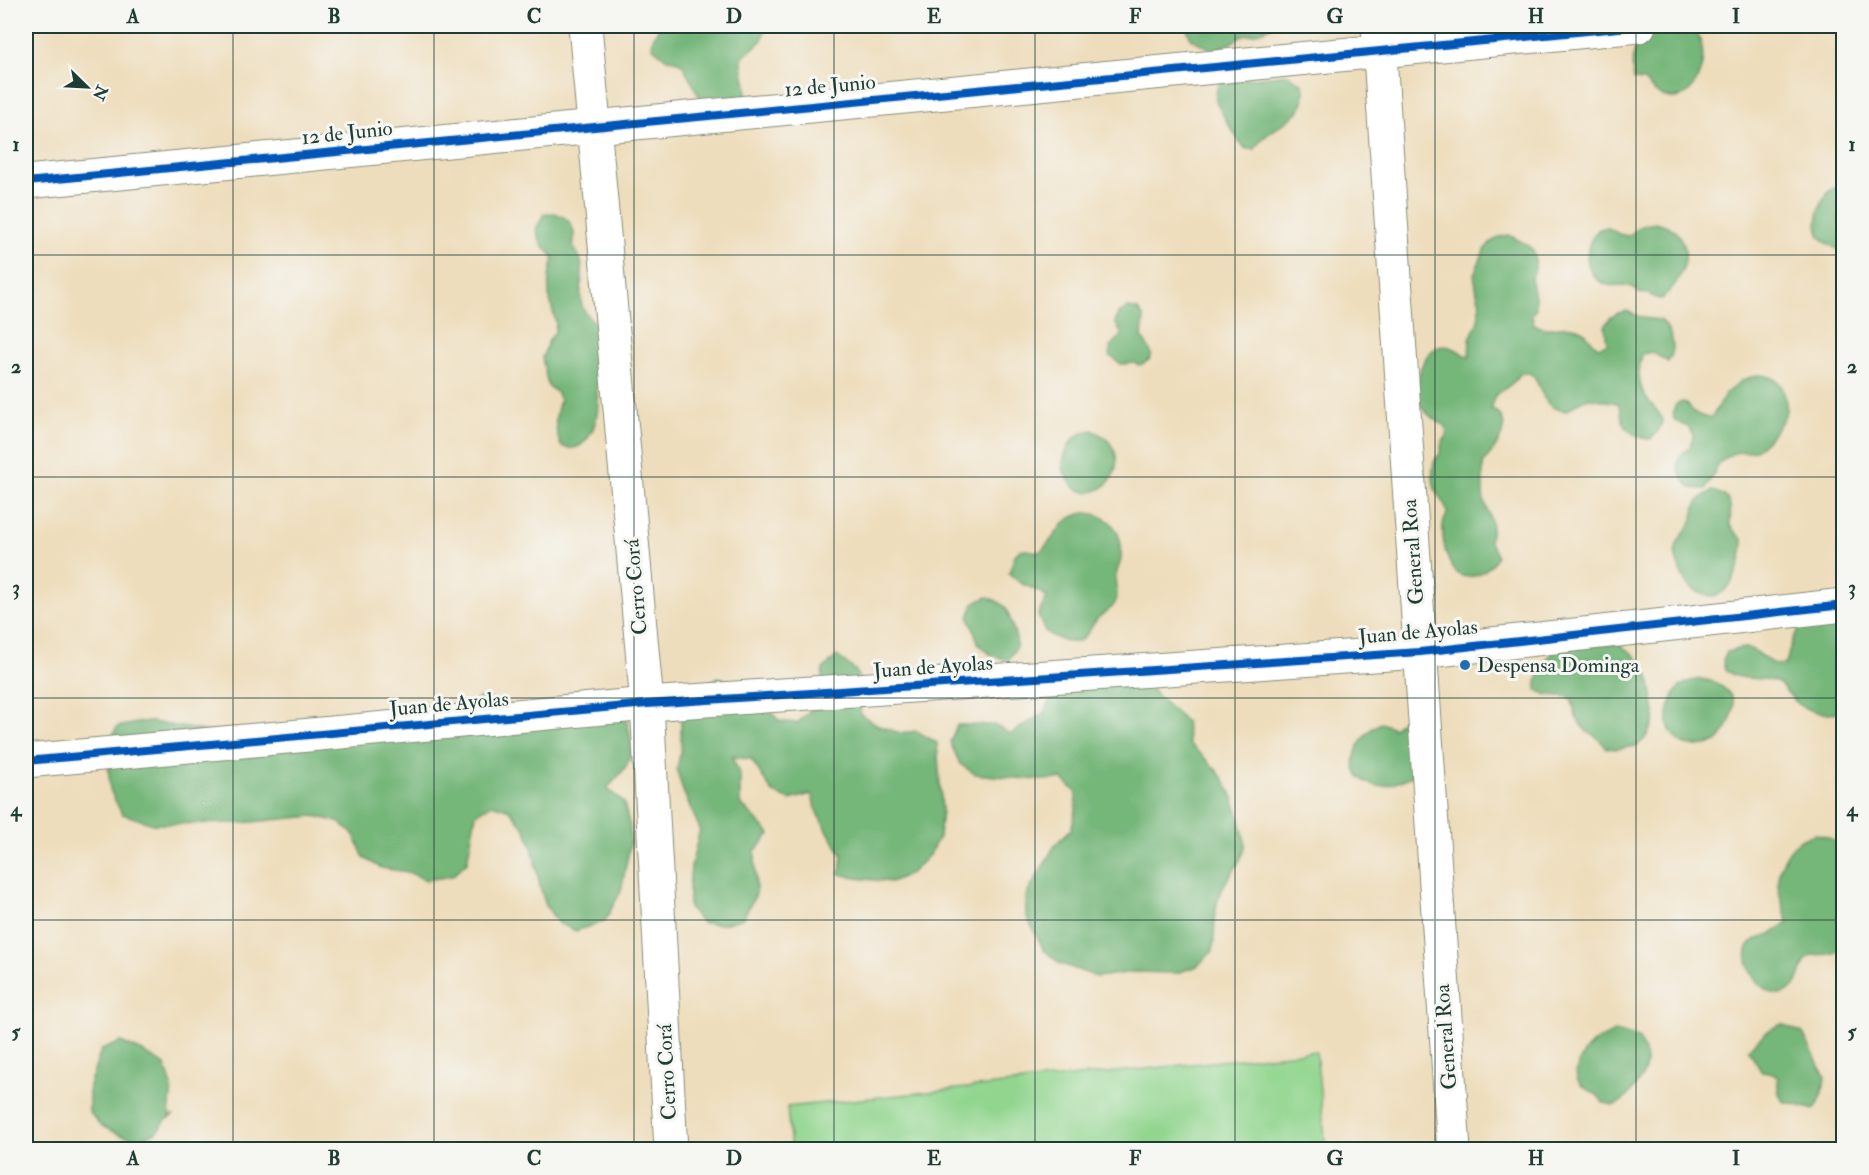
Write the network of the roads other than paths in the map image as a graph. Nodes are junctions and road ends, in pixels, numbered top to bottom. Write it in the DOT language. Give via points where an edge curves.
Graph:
graph roads {
  1 [pos="585,26"];
  2 [pos="1639,26"];
  3 [pos="1380,39"];
  4 [pos="594,127"];
  5 [pos="26,182"];
  6 [pos="1844,605"];
  7 [pos="1420,651"];
  8 [pos="647,704"];
  9 [pos="26,762"];
  10 [pos="671,1149"];
  11 [pos="1454,1149"];
  1 -- 4 [label="street, Cerro Corá"];
  2 -- 3 [label="street, 12 de Junio"];
  3 -- 4 [label="street, 12 de Junio"];
  3 -- 7 [label="street, General Roa"];
  4 -- 5 [label="street, 12 de Junio"];
  4 -- 8 [label="street, Cerro Corá"];
  6 -- 7 [label="street, Juan de Ayolas"];
  7 -- 8 [label="street, Juan de Ayolas"];
  7 -- 11 [label="street, General Roa"];
  8 -- 9 [label="street, Juan de Ayolas"];
  8 -- 10 [label="street, Cerro Corá"];
}
